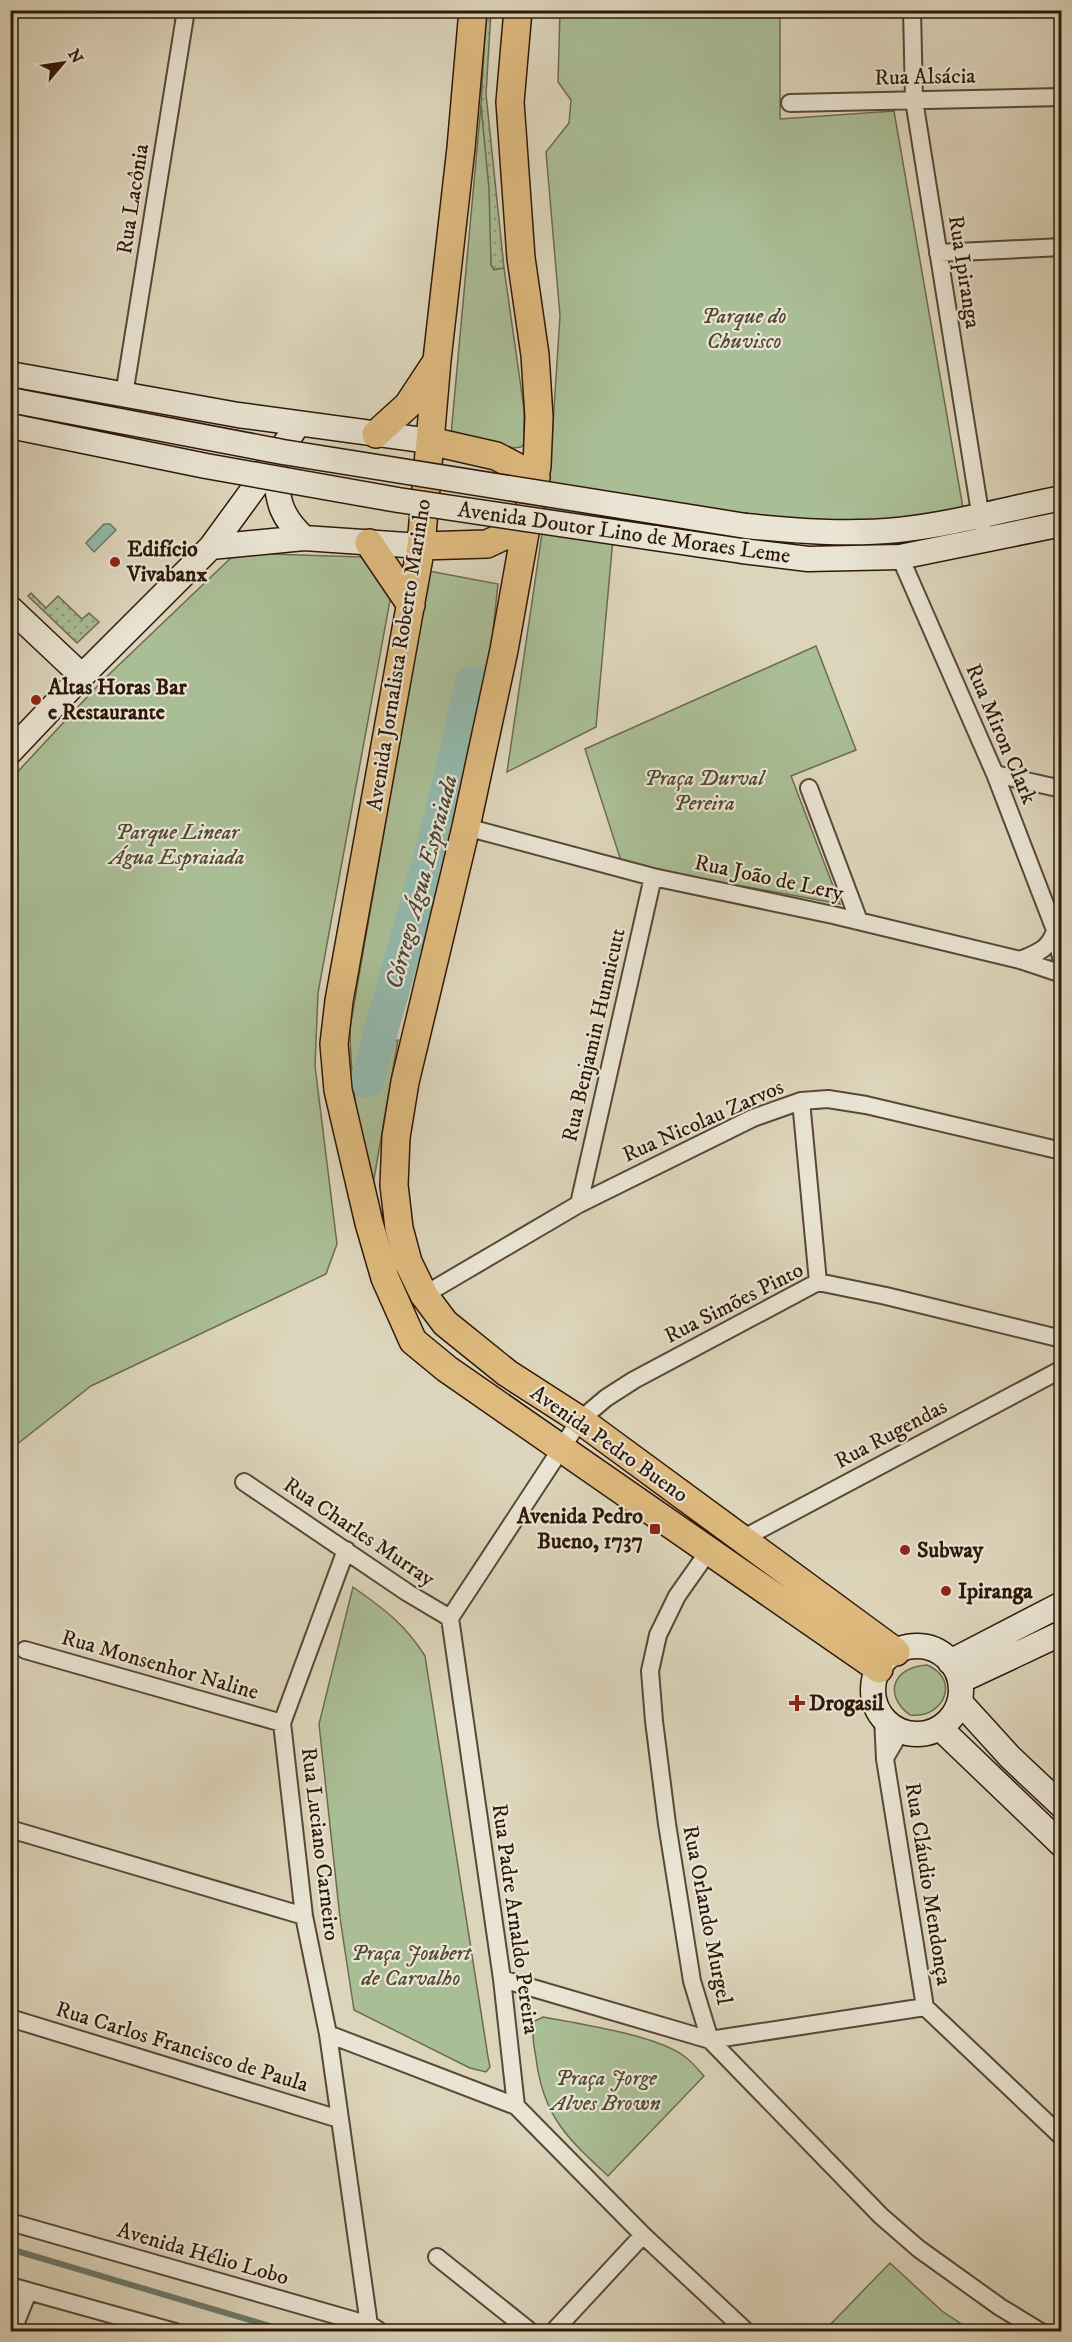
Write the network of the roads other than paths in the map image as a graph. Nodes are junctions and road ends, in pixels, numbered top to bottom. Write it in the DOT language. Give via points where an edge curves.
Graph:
graph roads {
  1 [pos="186,10"];
  2 [pos="473,10"];
  3 [pos="518,10"];
  4 [pos="912,10"];
  5 [pos="1062,97"];
  6 [pos="914,100"];
  7 [pos="790,103"];
  8 [pos="1062,247"];
  9 [pos="938,253"];
  10 [pos="437,360"];
  11 [pos="10,374"];
  12 [pos="124,395"];
  13 [pos="10,400"];
  14 [pos="298,424"];
  15 [pos="10,426"];
  16 [pos="376,434"];
  17 [pos="430,441"];
  18 [pos="273,462"];
  19 [pos="536,477"];
  20 [pos="1062,498"];
  21 [pos="529,515"];
  22 [pos="981,515"];
  23 [pos="1062,524"];
  24 [pos="304,538"];
  25 [pos="984,540"];
  26 [pos="369,543"];
  27 [pos="421,546"];
  28 [pos="211,547"];
  29 [pos="900,557"];
  30 [pos="411,605"];
  31 [pos="10,608"];
  32 [pos="82,676"];
  33 [pos="10,752"];
  34 [pos="995,774"];
  35 [pos="809,788"];
  36 [pos="1062,789"];
  37 [pos="466,826"];
  38 [pos="654,877"];
  39 [pos="859,921"];
  40 [pos="1055,930"];
  41 [pos="1020,960"];
  42 [pos="1062,962"];
  43 [pos="1062,974"];
  44 [pos="801,1101"];
  45 [pos="1062,1151"];
  46 [pos="579,1204"];
  47 [pos="369,1223"];
  48 [pos="818,1282"];
  49 [pos="424,1295"];
  50 [pos="1062,1339"];
  51 [pos="1062,1369"];
  52 [pos="580,1420"];
  53 [pos="560,1449"];
  54 [pos="244,1482"];
  55 [pos="742,1539"];
  56 [pos="346,1550"];
  57 [pos="708,1552"];
  58 [pos="1062,1604"];
  59 [pos="450,1618"];
  60 [pos="1062,1633"];
  61 [pos="25,1650"];
  62 [pos="887,1661"];
  63 [pos="957,1682"];
  64 [pos="282,1723"];
  65 [pos="892,1724"];
  66 [pos="939,1728"];
  67 [pos="885,1759"];
  68 [pos="1062,1806"];
  69 [pos="10,1829"];
  70 [pos="1062,1845"];
  71 [pos="304,1916"];
  72 [pos="502,1979"];
  73 [pos="925,2007"];
  74 [pos="10,2018"];
  75 [pos="328,2034"];
  76 [pos="710,2040"];
  77 [pos="516,2106"];
  78 [pos="339,2119"];
  79 [pos="1062,2137"];
  80 [pos="10,2222"];
  81 [pos="643,2235"];
  82 [pos="437,2257"];
  83 [pos="10,2286"];
  84 [pos="28,2292"];
  85 [pos="374,2329"];
  86 [pos="12,2331"];
  87 [pos="175,2331"];
  88 [pos="531,2331"];
  89 [pos="553,2331"];
  90 [pos="747,2331"];
  91 [pos="1041,2331"];
  1 -- 12 [label="street, Rua Lacônia"];
  2 -- 10 [label="main road, Avenida Jornalista Roberto Marinho"];
  3 -- 19 [label="main road" via="510,102 520,247 539,417"];
  4 -- 6 [label="street, Rua Ipiranga"];
  5 -- 6 [label="street, Rua Alsácia"];
  6 -- 7 [label="street, Rua Alsácia"];
  6 -- 9 [label="street, Rua Ipiranga"];
  8 -- 9 [label="street"];
  9 -- 22 [label="street, Rua Ipiranga"];
  10 -- 16 [label="main road" via="408,405"];
  10 -- 17 [label="main road, Avenida Jornalista Roberto Marinho"];
  11 -- 12 [label="street"];
  12 -- 14 [label="street"];
  13 -- 22 [label="street, Avenida Doutor Lino de Moraes Leme, bridge" via="283,452 746,526 863,532"];
  14 -- 16 [label="street"];
  14 -- 18 [label="street"];
  15 -- 29 [label="street, Avenida Doutor Lino de Moraes Leme, bridge" via="398,500 742,551 808,559"];
  16 -- 17 [label="street"];
  17 -- 19 [label="main road" via="495,456"];
  17 -- 27 [label="main road, Avenida Jornalista Roberto Marinho"];
  18 -- 24 [label="street" via="284,515"];
  18 -- 28 [label="street"];
  19 -- 21 [label="main road"];
  20 -- 22 [label="street, Avenida Doutor Lino de Moraes Leme"];
  21 -- 27 [label="main road" via="504,536 487,544"];
  21 -- 37 [label="main road"];
  22 -- 25 [label="street, Rua Ipiranga"];
  23 -- 25 [label="street, Avenida Doutor Lino de Moraes Leme"];
  24 -- 26 [label="street"];
  24 -- 28 [label="street"];
  25 -- 29 [label="street, Avenida Doutor Lino de Moraes Leme"];
  26 -- 27 [label="street"];
  26 -- 30 [label="main road"];
  27 -- 30 [label="main road, Avenida Jornalista Roberto Marinho"];
  28 -- 32 [label="street"];
  29 -- 34 [label="street, Rua Miron Clark"];
  30 -- 47 [label="main road, Avenida Jornalista Roberto Marinho" via="334,1044 338,1090"];
  31 -- 32 [label="street"];
  32 -- 33 [label="street"];
  34 -- 36 [label="street"];
  34 -- 40 [label="street, Rua Miron Clark"];
  35 -- 39 [label="street"];
  37 -- 38 [label="street, Rua João de Lery"];
  37 -- 49 [label="main road, Avenida Pedro Bueno" via="405,1082 396,1137 394,1185 399,1228 408,1262"];
  38 -- 39 [label="street, Rua João de Lery"];
  38 -- 46 [label="street, Rua Benjamin Hunnicutt"];
  39 -- 41 [label="street, Rua João de Lery"];
  40 -- 41 [label="street" via="1048,945"];
  40 -- 42 [label="street, Rua Miron Clark"];
  41 -- 43 [label="street, Rua João de Lery"];
  44 -- 45 [label="street, Rua Nicolau Zarvos" via="828,1099 866,1105"];
  44 -- 46 [label="street, Rua Nicolau Zarvos" via="753,1118"];
  44 -- 48 [label="street"];
  46 -- 49 [label="street, Rua Nicolau Zarvos"];
  47 -- 53 [label="main road, Avenida Pedro Bueno" via="385,1278 413,1341"];
  48 -- 50 [label="street, Rua Simões Pinto"];
  48 -- 52 [label="street, Rua Simões Pinto" via="634,1380"];
  49 -- 52 [label="main road, Avenida Pedro Bueno" via="446,1323 499,1366"];
  51 -- 55 [label="street, Rua Rugendas"];
  52 -- 53 [label="street, Rua Simões Pinto"];
  52 -- 55 [label="main road, Avenida Pedro Bueno"];
  53 -- 57 [label="main road, Avenida Pedro Bueno"];
  53 -- 59 [label="street"];
  54 -- 56 [label="street, Rua Charles Murray"];
  55 -- 62 [label="main road, Avenida Pedro Bueno"];
  56 -- 59 [label="street, Rua Charles Murray"];
  56 -- 64 [label="street, Rua Luciano Carneiro"];
  57 -- 62 [label="main road, Avenida Pedro Bueno"];
  57 -- 76 [label="street, Rua Orlando Murgel" via="689,1576 658,1635 650,1671 667,1824 692,1981"];
  58 -- 63 [label="street"];
  59 -- 72 [label="street, Rua Padre Arnaldo Pereira"];
  60 -- 63 [label="street"];
  61 -- 64 [label="street, Rua Monsenhor Naline"];
  62 -- 63 [label="street" via="912,1647 929,1648 937,1651"];
  62 -- 65 [label="street" via="874,1685 874,1694 878,1710"];
  63 -- 66 [label="street" via="956,1712"];
  63 -- 68 [label="street" via="1010,1757"];
  64 -- 71 [label="street, Rua Luciano Carneiro"];
  65 -- 66 [label="street" via="917,1734"];
  65 -- 67 [label="street, Rua Cláudio Mendonça"];
  65 -- 67 [label="street, Rua Cláudio Mendonça"];
  66 -- 70 [label="street"];
  67 -- 73 [label="street, Rua Cláudio Mendonça"];
  69 -- 71 [label="street"];
  71 -- 75 [label="street, Rua Luciano Carneiro"];
  72 -- 76 [label="street"];
  72 -- 77 [label="street, Rua Padre Arnaldo Pereira"];
  73 -- 76 [label="street"];
  73 -- 79 [label="street, Rua Cláudio Mendonça"];
  74 -- 78 [label="street, Rua Carlos Francisco de Paula"];
  75 -- 77 [label="street"];
  75 -- 78 [label="street, Rua Luciano Carneiro"];
  76 -- 91 [label="street, Rua Orlando Murgel" via="881,2216 919,2249"];
  77 -- 81 [label="street"];
  78 -- 85 [label="street, Rua Luciano Carneiro"];
  80 -- 85 [label="street, Avenida Hélio Lobo"];
  81 -- 89 [label="street"];
  81 -- 90 [label="street"];
  82 -- 88 [label="street"];
  83 -- 84 [label="street"];
  84 -- 86 [label="street"];
  84 -- 87 [label="street"];
}
